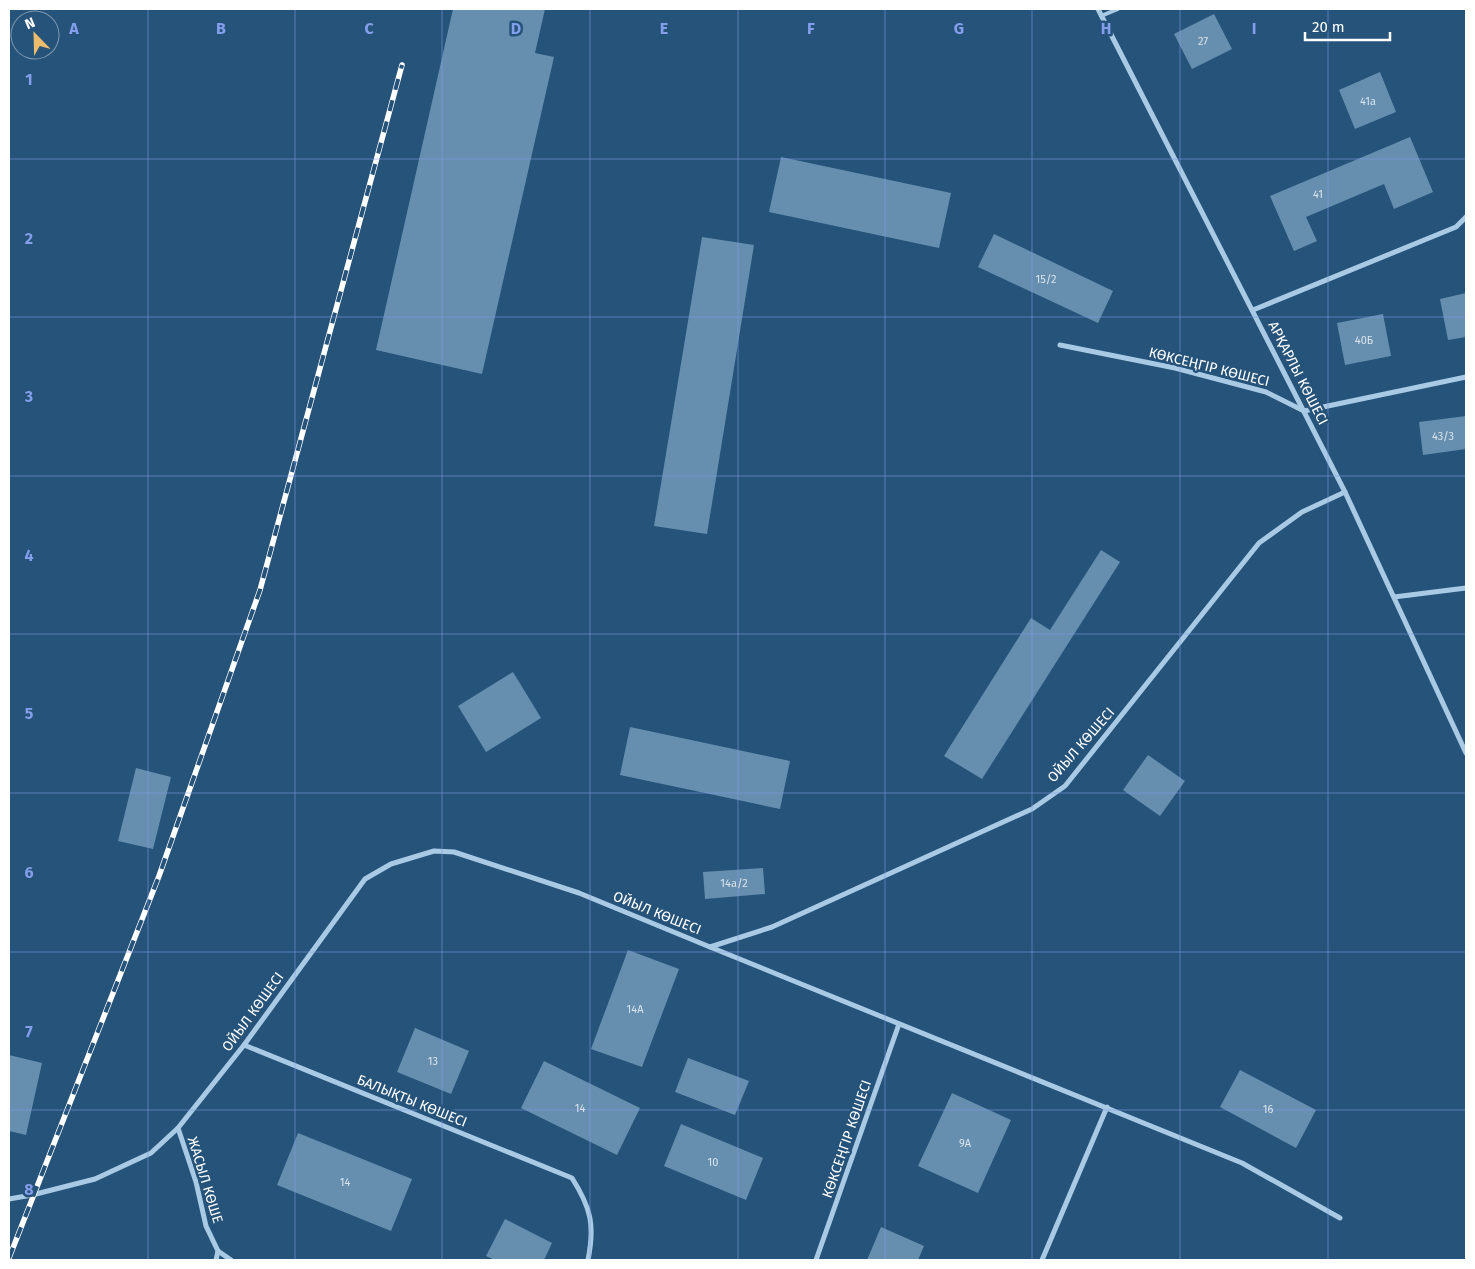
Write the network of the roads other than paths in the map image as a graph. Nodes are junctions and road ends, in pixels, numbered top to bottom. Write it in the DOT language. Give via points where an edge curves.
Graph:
graph roads {
  1 [pos="1098,9"];
  2 [pos="1118,9"];
  3 [pos="1101,16"];
  4 [pos="1466,217"];
  5 [pos="1253,310"];
  6 [pos="1060,345"];
  7 [pos="1466,377"];
  8 [pos="1304,410"];
  9 [pos="1345,492"];
  10 [pos="1466,588"];
  11 [pos="1394,597"];
  12 [pos="1466,753"];
  13 [pos="710,947"];
  14 [pos="899,1024"];
  15 [pos="244,1045"];
  16 [pos="1107,1107"];
  17 [pos="178,1128"];
  18 [pos="9,1199"];
  19 [pos="1340,1218"];
  20 [pos="218,1251"];
  21 [pos="216,1260"];
  22 [pos="231,1260"];
  23 [pos="588,1260"];
  24 [pos="816,1260"];
  25 [pos="1042,1260"];
  1 -- 3 [label="street, АРҚАРЛЫ КӨШЕСІ"];
  2 -- 3 [label="lane"];
  3 -- 5 [label="street, АРҚАРЛЫ КӨШЕСІ"];
  4 -- 5 [label="street" via="1456,227"];
  5 -- 8 [label="street, АРҚАРЛЫ КӨШЕСІ"];
  6 -- 8 [label="street, КӨКСЕҢГІР КӨШЕСІ" via="1175,368 1266,392"];
  7 -- 8 [label="street"];
  8 -- 9 [label="street, АРҚАРЛЫ КӨШЕСІ"];
  9 -- 11 [label="street, АРҚАРЛЫ КӨШЕСІ"];
  9 -- 13 [label="street, ОЙЫЛ КӨШЕСІ" via="1302,512 1260,543 1065,786 1032,809 772,927"];
  10 -- 11 [label="street"];
  11 -- 12 [label="street, АРҚАРЛЫ КӨШЕСІ"];
  13 -- 14 [label="street"];
  13 -- 15 [label="street, ОЙЫЛ КӨШЕСІ" via="580,893 454,852 434,851 391,864 365,879"];
  14 -- 16 [label="street"];
  14 -- 24 [label="street, КӨКСЕҢГІР КӨШЕСІ"];
  15 -- 17 [label="street, ОЙЫЛ КӨШЕСІ"];
  15 -- 23 [label="street, БАЛЫҚТЫ КӨШЕСІ" via="572,1178 591,1217"];
  16 -- 19 [label="street" via="1242,1163"];
  16 -- 25 [label="street"];
  17 -- 18 [label="street, ОЙЫЛ КӨШЕСІ" via="151,1153 95,1179"];
  17 -- 20 [label="street, ЖАСЫЛ КӨШЕ" via="206,1226"];
  20 -- 21 [label="street"];
  20 -- 22 [label="street, ЖАСЫЛ КӨШЕ"];
}
